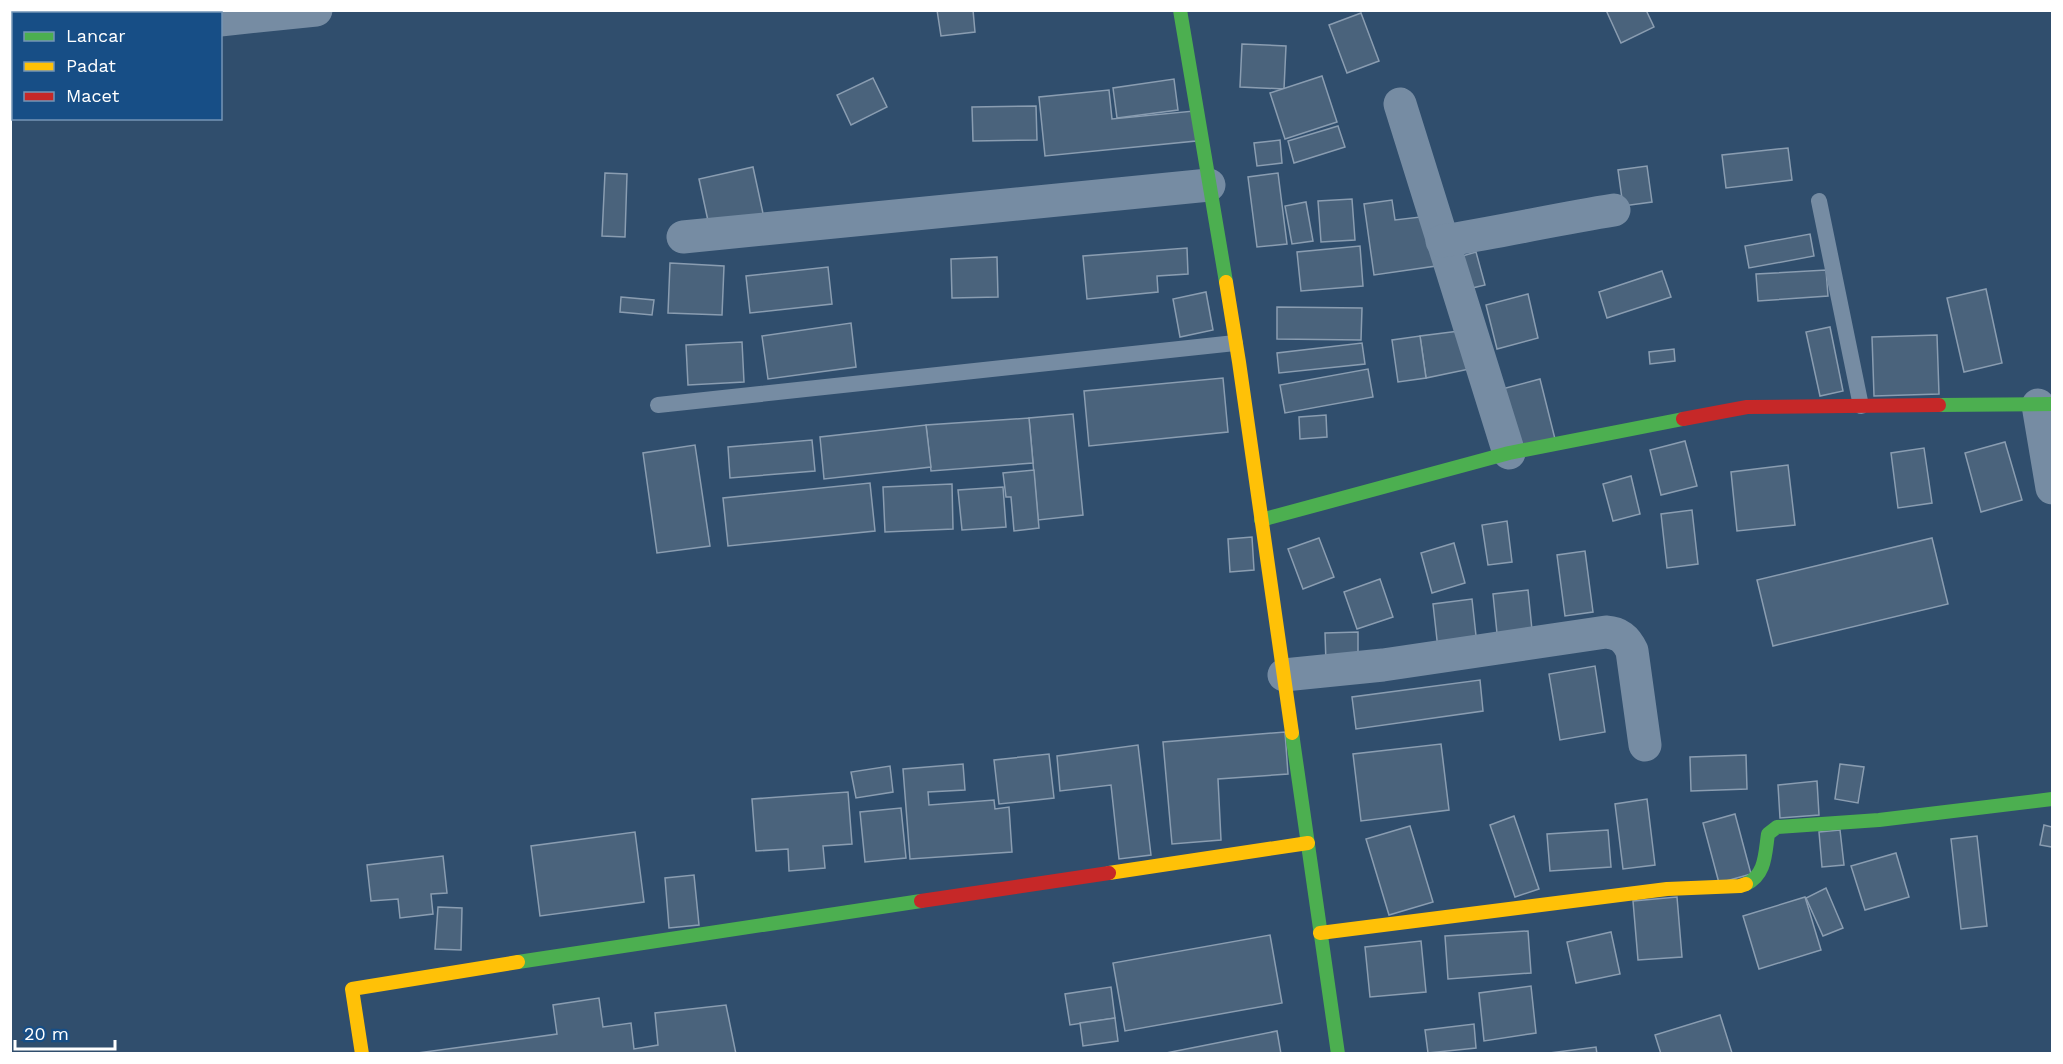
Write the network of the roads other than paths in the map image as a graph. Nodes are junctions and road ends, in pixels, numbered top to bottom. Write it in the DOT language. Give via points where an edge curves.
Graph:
graph roads {
  1 [pos="316,10"];
  2 [pos="1180,10"];
  3 [pos="255,14"];
  4 [pos="222,20"];
  5 [pos="1400,104"];
  6 [pos="1209,184"];
  7 [pos="1819,201"];
  8 [pos="1614,210"];
  9 [pos="683,237"];
  10 [pos="1442,241"];
  11 [pos="1235,342"];
  12 [pos="658,405"];
  13 [pos="2045,405"];
  14 [pos="1861,406"];
  15 [pos="1509,453"];
  16 [pos="2052,488"];
  17 [pos="1261,520"];
  18 [pos="1284,675"];
  19 [pos="1645,745"];
  20 [pos="2052,799"];
  21 [pos="1308,843"];
  22 [pos="1320,933"];
  23 [pos="362,1053"];
  24 [pos="1338,1053"];
  1 -- 3 [label="street"];
  2 -- 6 [label="street"];
  3 -- 4 [label="street"];
  5 -- 10 [label="street"];
  6 -- 9 [label="street"];
  6 -- 11 [label="street"];
  7 -- 14 [label="lane"];
  8 -- 10 [label="street"];
  10 -- 15 [label="street"];
  11 -- 12 [label="lane"];
  11 -- 17 [label="street"];
  13 -- 14 [label="street"];
  13 -- 16 [label="street"];
  14 -- 15 [label="street" via="1747,407"];
  15 -- 17 [label="street"];
  17 -- 18 [label="street"];
  18 -- 19 [label="street" via="1616,633 1632,651"];
  18 -- 21 [label="street"];
  20 -- 22 [label="street" via="1879,820 1777,827 1768,834 1760,873 1740,886 1667,888"];
  21 -- 22 [label="street"];
  21 -- 23 [label="street" via="352,989"];
  22 -- 24 [label="street"];
}
